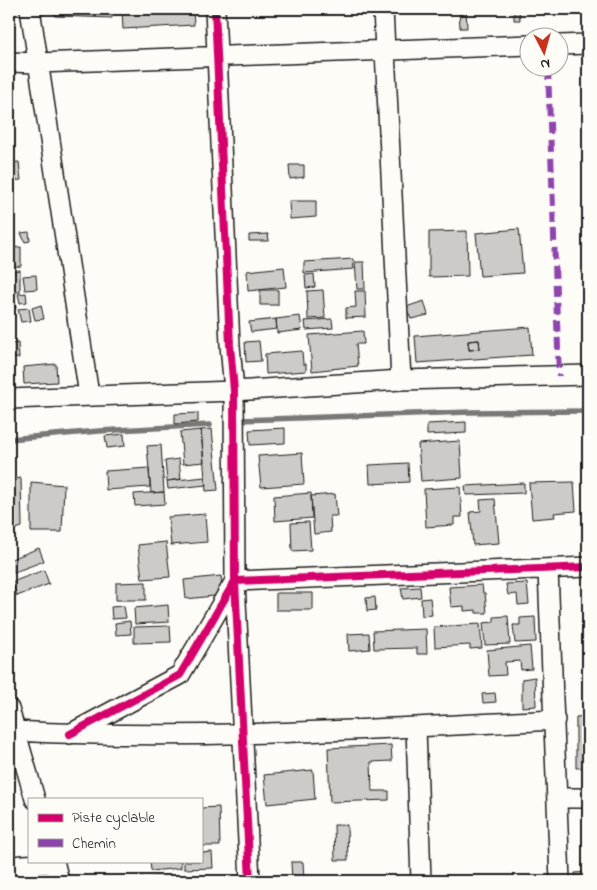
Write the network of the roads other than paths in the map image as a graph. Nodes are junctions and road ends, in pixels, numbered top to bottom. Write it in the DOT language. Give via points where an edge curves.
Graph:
graph roads {
  1 [pos="30,9"];
  2 [pos="215,9"];
  3 [pos="383,9"];
  4 [pos="588,44"];
  5 [pos="520,45"];
  6 [pos="570,45"];
  7 [pos="385,50"];
  8 [pos="217,56"];
  9 [pos="9,62"];
  10 [pos="38,63"];
  11 [pos="588,375"];
  12 [pos="401,380"];
  13 [pos="234,391"];
  14 [pos="89,395"];
  15 [pos="9,399"];
  16 [pos="588,567"];
  17 [pos="548,569"];
  18 [pos="235,581"];
  19 [pos="9,708"];
  20 [pos="554,720"];
  21 [pos="416,727"];
  22 [pos="15,731"];
  23 [pos="70,734"];
  24 [pos="242,734"];
  25 [pos="35,798"];
  26 [pos="557,798"];
  27 [pos="588,798"];
  28 [pos="54,862"];
  29 [pos="9,866"];
  30 [pos="59,881"];
  31 [pos="250,881"];
  32 [pos="420,881"];
  33 [pos="560,881"];
  1 -- 10 [label="street"];
  2 -- 8 [label="street"];
  3 -- 7 [label="street"];
  4 -- 6 [label="street"];
  5 -- 7 [label="street"];
  7 -- 8 [label="street"];
  7 -- 12 [label="street"];
  8 -- 10 [label="street"];
  8 -- 13 [label="street"];
  9 -- 10 [label="street"];
  10 -- 14 [label="street"];
  11 -- 12 [label="street"];
  12 -- 13 [label="street"];
  13 -- 14 [label="street"];
  13 -- 18 [label="street"];
  14 -- 15 [label="street"];
  16 -- 17 [label="street"];
  17 -- 18 [label="street"];
  17 -- 20 [label="street"];
  18 -- 23 [label="street" via="180,675"];
  18 -- 24 [label="street"];
  19 -- 22 [label="street"];
  20 -- 21 [label="street"];
  20 -- 26 [label="street"];
  21 -- 24 [label="street"];
  21 -- 32 [label="street"];
  22 -- 23 [label="street"];
  22 -- 25 [label="street"];
  23 -- 24 [label="street"];
  24 -- 31 [label="street"];
  26 -- 27 [label="street"];
  26 -- 33 [label="street"];
  28 -- 29 [label="street"];
  28 -- 30 [label="street"];
}
